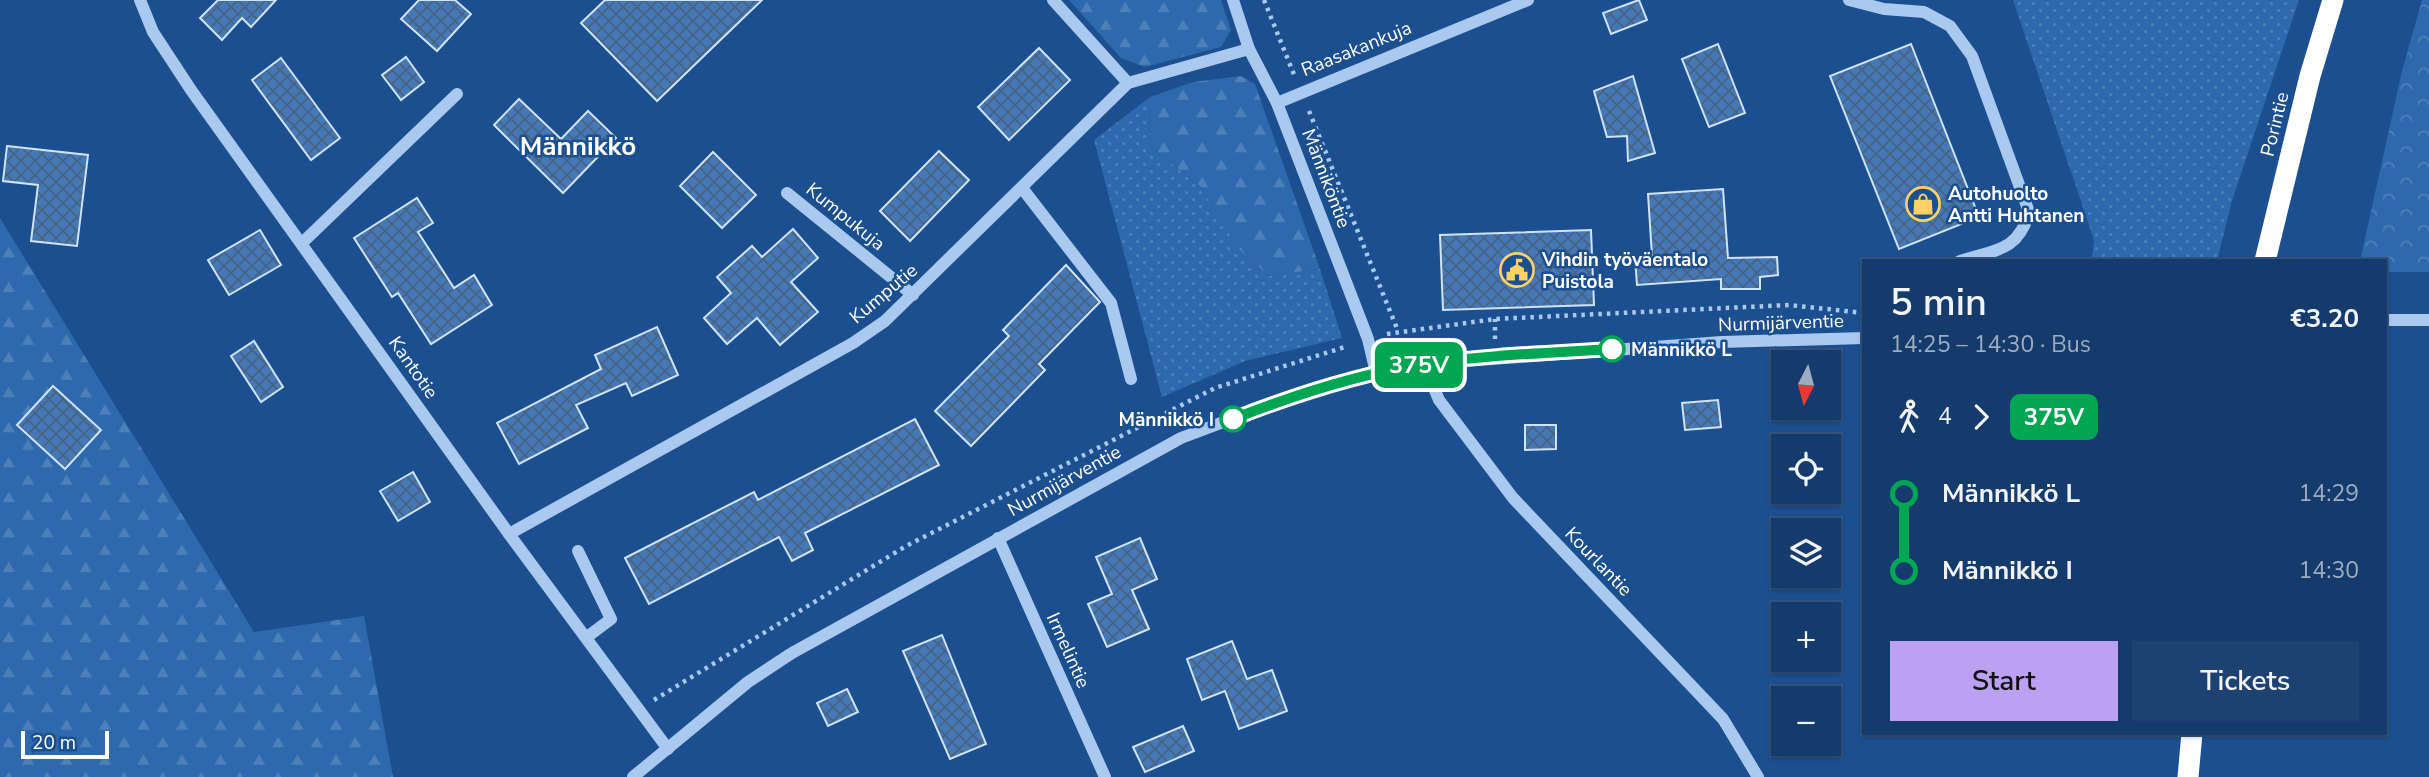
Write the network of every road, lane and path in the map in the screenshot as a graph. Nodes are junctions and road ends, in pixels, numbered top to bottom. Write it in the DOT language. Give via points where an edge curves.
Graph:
graph roads {
  1 [pos="140,0"];
  2 [pos="1053,0"];
  3 [pos="1233,0"];
  4 [pos="1264,0"];
  5 [pos="1528,0"];
  6 [pos="1849,0"];
  7 [pos="2333,0"];
  8 [pos="1249,49"];
  9 [pos="1128,83"];
  10 [pos="1301,91"];
  11 [pos="457,94"];
  12 [pos="1277,103"];
  13 [pos="1022,188"];
  14 [pos="787,193"];
  15 [pos="302,243"];
  16 [pos="1966,259"];
  17 [pos="2265,259"];
  18 [pos="913,295"];
  19 [pos="2387,320"];
  20 [pos="2429,320"];
  21 [pos="1398,331"];
  22 [pos="1862,338"];
  23 [pos="1424,364"];
  24 [pos="1376,373"];
  25 [pos="1131,379"];
  26 [pos="509,534"];
  27 [pos="998,538"];
  28 [pos="578,551"];
  29 [pos="587,637"];
  30 [pos="2192,735"];
  31 [pos="668,749"];
  32 [pos="634,777"];
  33 [pos="1105,777"];
  34 [pos="1758,777"];
  35 [pos="2188,777"];
  1 -- 15 [label="street, Kantotie" via="153,32 191,90"];
  2 -- 9 [label="street"];
  3 -- 8 [label="street, Männiköntie"];
  4 -- 10 [label="path"];
  5 -- 10 [label="street, Raasakankuja"];
  6 -- 16 [label="street" via="1924,12 1951,26 1972,56 2029,212 2024,232 2011,245"];
  7 -- 17 [label="highway, Porintie"];
  8 -- 9 [label="street, Kumputie"];
  8 -- 12 [label="street, Männiköntie"];
  9 -- 13 [label="street, Kumputie"];
  10 -- 12 [label="street, Raasakankuja"];
  10 -- 21 [label="path"];
  11 -- 15 [label="street"];
  12 -- 24 [label="street, Männiköntie" via="1368,339"];
  13 -- 18 [label="street, Kumputie"];
  13 -- 25 [label="street" via="1111,303"];
  14 -- 18 [label="street, Kumpukuja"];
  15 -- 26 [label="street, Kantotie"];
  18 -- 26 [label="street, Kumputie" via="853,343"];
  19 -- 20 [label="street"];
  22 -- 23 [label="street, Nurmijärventie" via="1722,342"];
  23 -- 24 [label="street, Nurmijärventie"];
  23 -- 34 [label="street, Kourlantie" via="1439,400 1513,498 1723,719"];
  24 -- 27 [label="street, Nurmijärventie" via="1284,399 1181,438"];
  26 -- 29 [label="street, Kantotie"];
  27 -- 31 [label="street, Nurmijärventie" via="792,653 748,682"];
  27 -- 33 [label="street, Irmelintie"];
  28 -- 29 [label="street" via="611,619"];
  29 -- 31 [label="street, Kantotie"];
  30 -- 35 [label="highway"];
  31 -- 32 [label="street, Nurmijärventie"];
}
